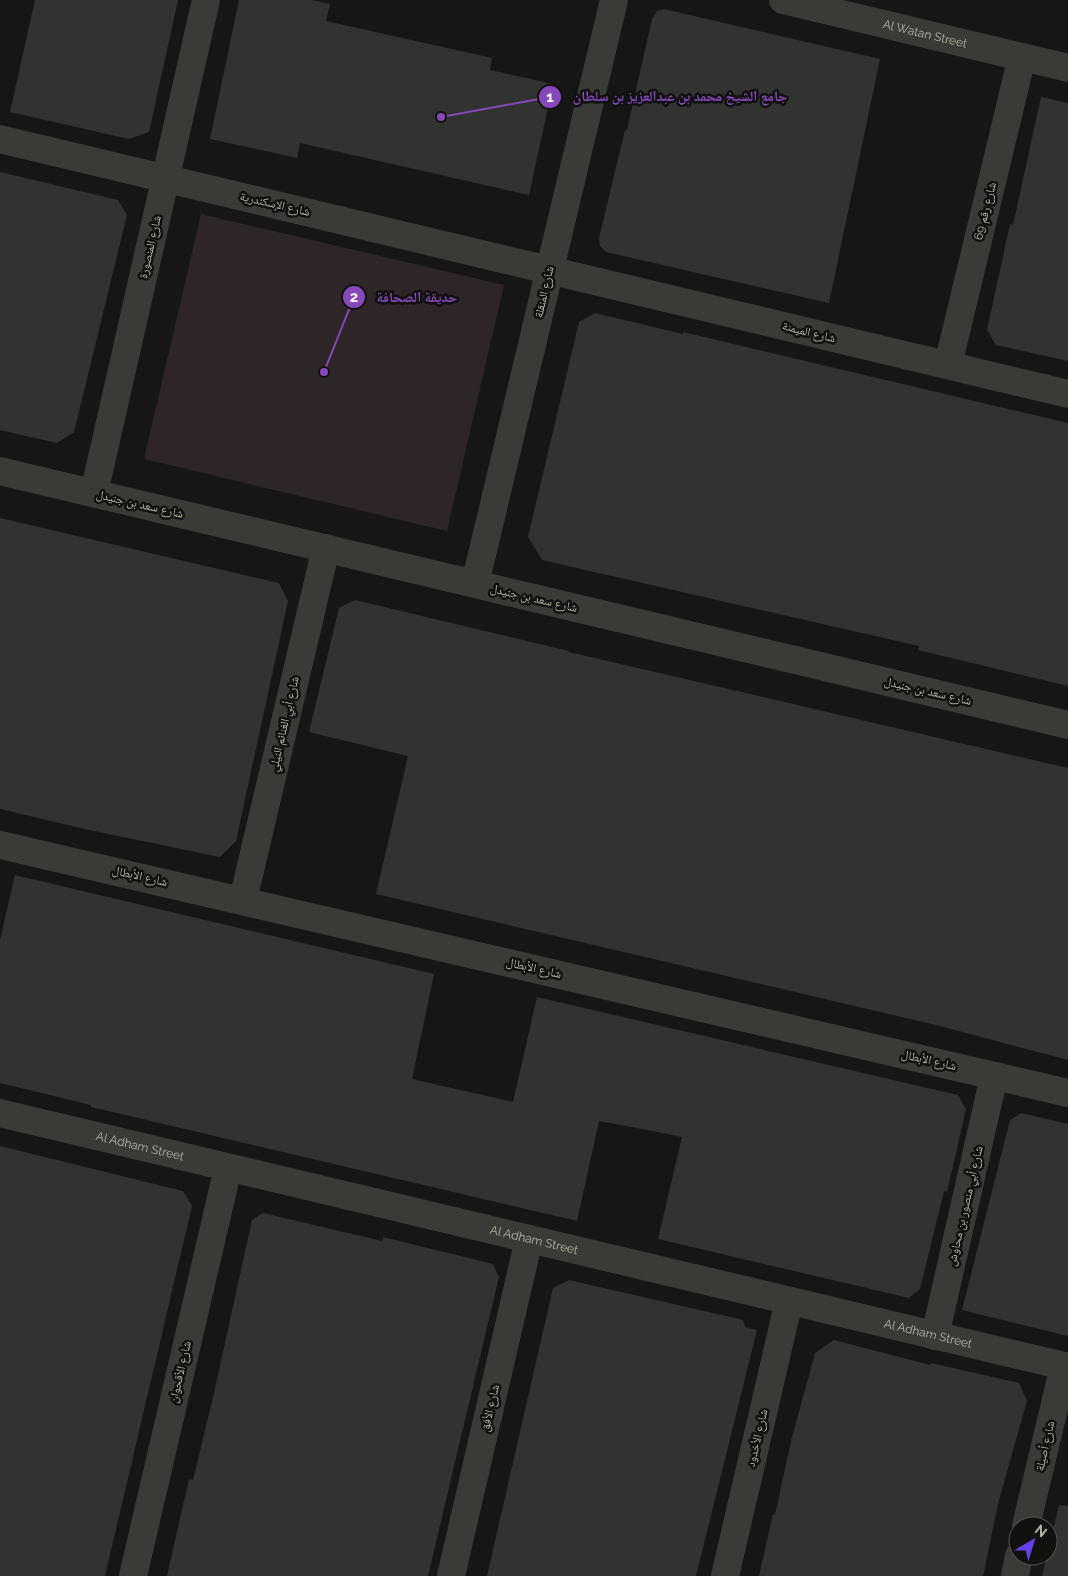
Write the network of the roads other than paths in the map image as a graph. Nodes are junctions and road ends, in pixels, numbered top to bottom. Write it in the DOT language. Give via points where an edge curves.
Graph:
graph roads {
  1 [pos="206,0"];
  2 [pos="614,0"];
  3 [pos="783,0"];
  4 [pos="1022,57"];
  5 [pos="1068,68"];
  6 [pos="0,139"];
  7 [pos="166,178"];
  8 [pos="550,270"];
  9 [pos="948,365"];
  10 [pos="1068,394"];
  11 [pos="0,471"];
  12 [pos="94,493"];
  13 [pos="326,548"];
  14 [pos="475,584"];
  15 [pos="1068,725"];
  16 [pos="0,845"];
  17 [pos="243,900"];
  18 [pos="994,1076"];
  19 [pos="1068,1093"];
  20 [pos="0,1114"];
  21 [pos="228,1168"];
  22 [pos="529,1239"];
  23 [pos="789,1301"];
  24 [pos="935,1336"];
  25 [pos="1066,1367"];
  26 [pos="1029,1516"];
  27 [pos="133,1576"];
  28 [pos="451,1576"];
  29 [pos="725,1576"];
  1 -- 7 [label="street, شارع المنصورة"];
  2 -- 8 [label="street, شارع المنقلة"];
  3 -- 4 [label="street, Al Watan Street"];
  4 -- 5 [label="street, Al Watan Street"];
  4 -- 9 [label="street, شارع رقم 69"];
  6 -- 7 [label="street, شارع الإسكندرية"];
  7 -- 8 [label="street, شارع الإسكندرية"];
  7 -- 12 [label="street, شارع المنصورة"];
  8 -- 9 [label="street, شارع الميمنة"];
  8 -- 14 [label="street, شارع المنقلة"];
  9 -- 10 [label="street, شارع الميمنة"];
  11 -- 12 [label="street, شارع سعد بن جنيدل"];
  12 -- 13 [label="street, شارع سعد بن جنيدل"];
  13 -- 14 [label="street, شارع سعد بن جنيدل"];
  13 -- 17 [label="street, شارع أبي الغنائم النيلي"];
  14 -- 15 [label="street, شارع سعد بن جنيدل"];
  16 -- 17 [label="street, شارع الأبطال"];
  17 -- 18 [label="street, شارع الأبطال"];
  18 -- 19 [label="street, شارع الأبطال"];
  18 -- 24 [label="street, شارع أبي منصور بن محاوش"];
  20 -- 21 [label="street, Al Adham Street"];
  21 -- 22 [label="street, Al Adham Street"];
  21 -- 27 [label="street, شارع الأقحوان"];
  22 -- 23 [label="street, Al Adham Street"];
  22 -- 28 [label="street, شارع الأفق"];
  23 -- 24 [label="street, Al Adham Street"];
  23 -- 29 [label="street, شارع الأخدود"];
  24 -- 25 [label="street, Al Adham Street"];
  25 -- 26 [label="street, شارع أصيلة"];
}
